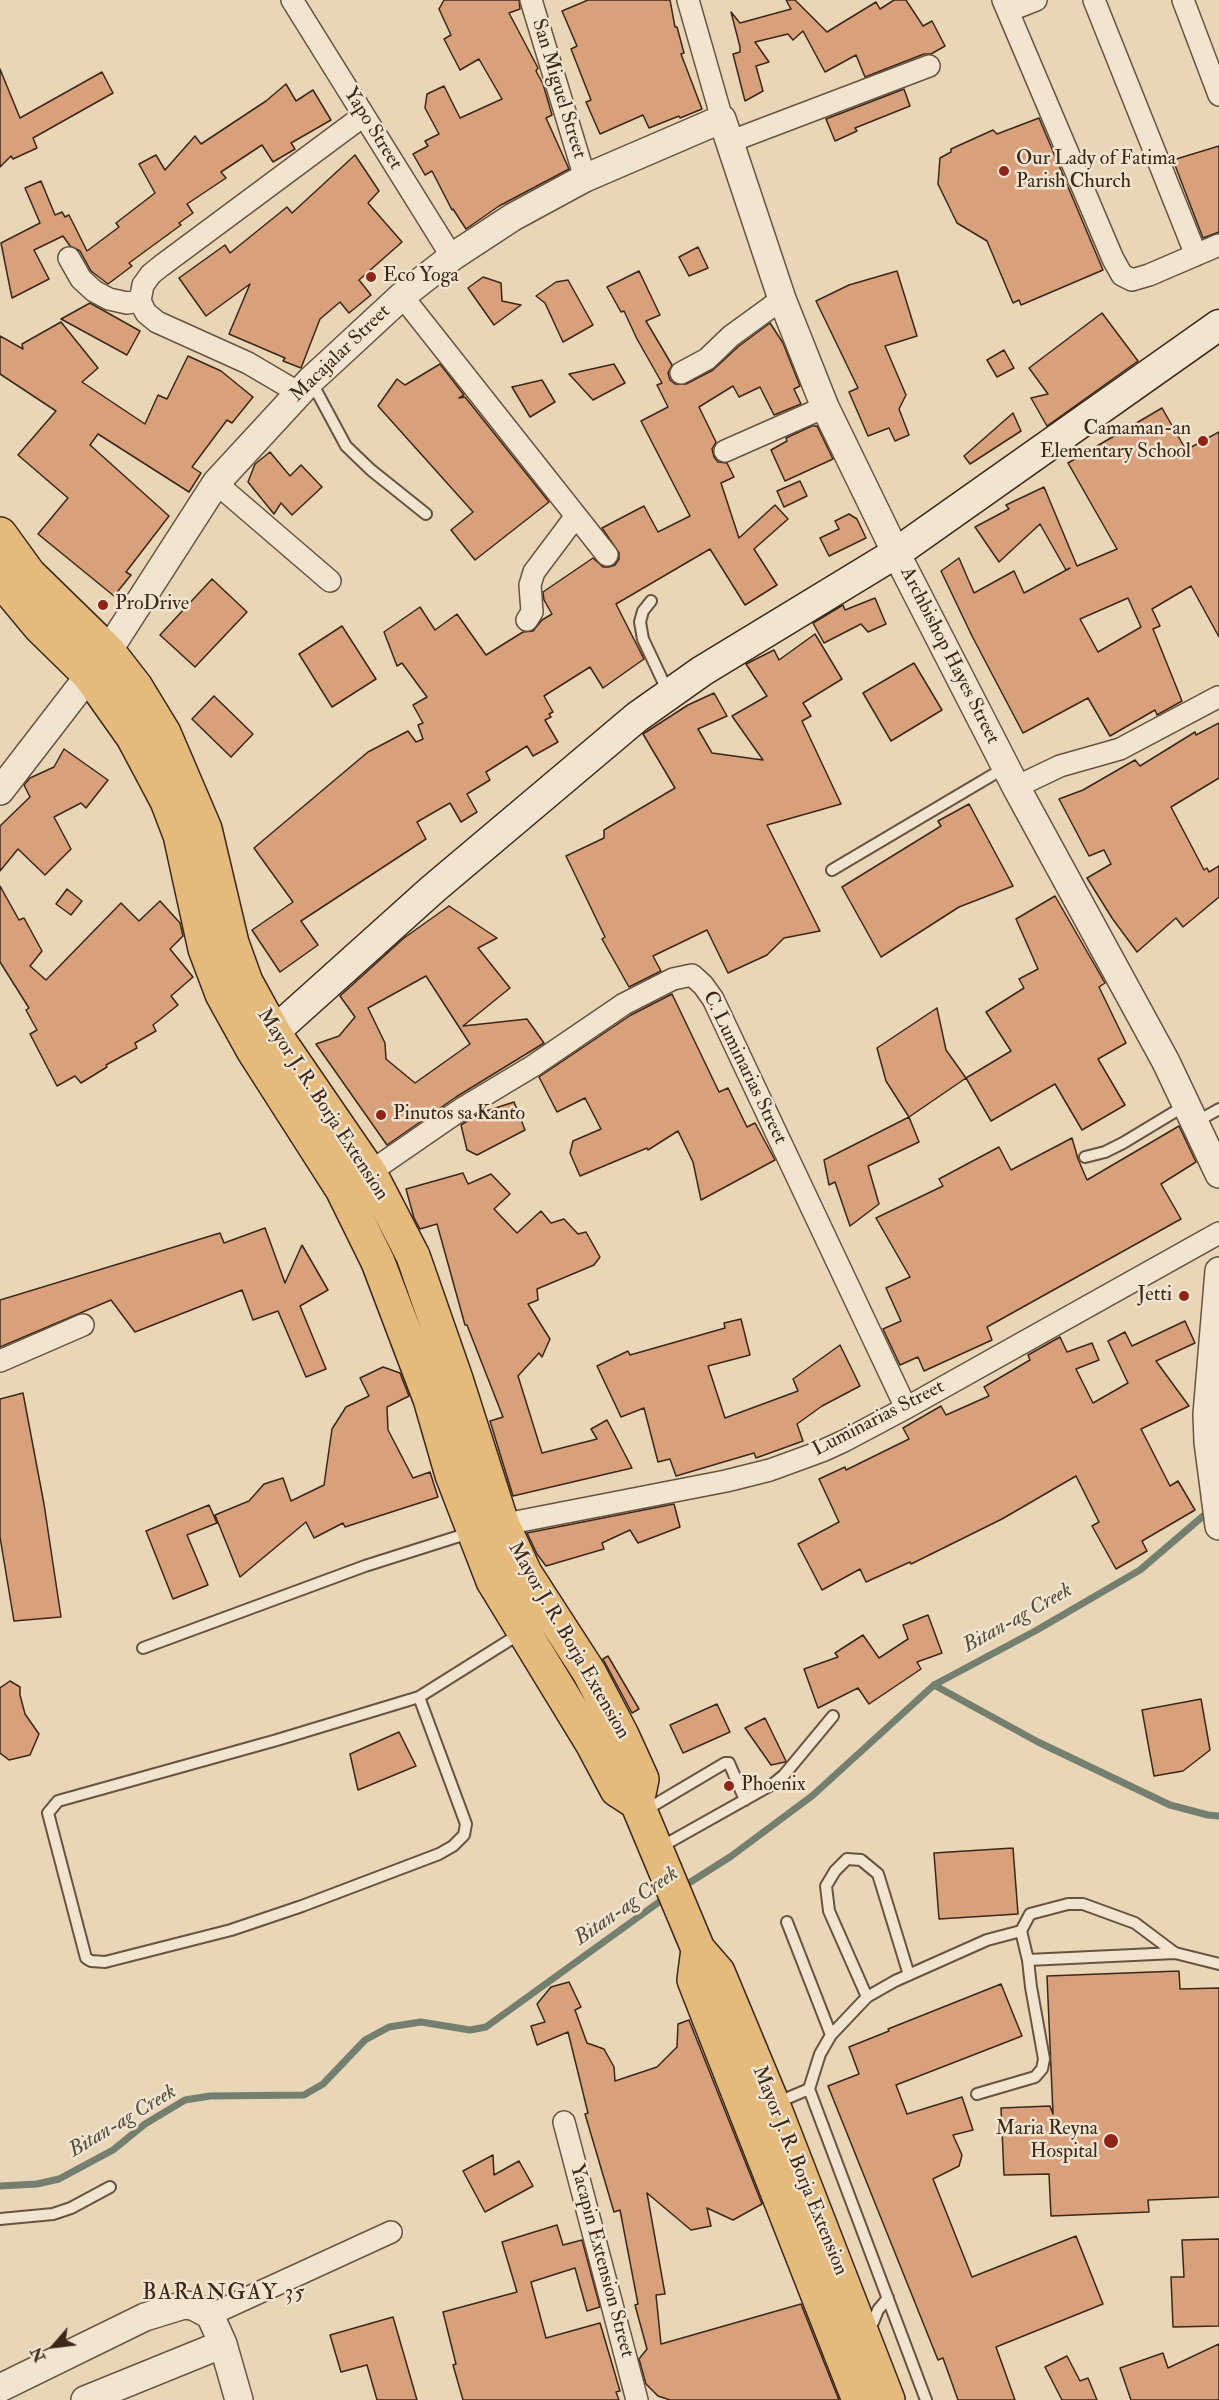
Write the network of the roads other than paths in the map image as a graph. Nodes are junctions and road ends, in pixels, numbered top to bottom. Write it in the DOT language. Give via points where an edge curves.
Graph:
graph roads {
  1 [pos="292,0"];
  2 [pos="531,0"];
  3 [pos="688,0"];
  4 [pos="1036,0"];
  5 [pos="1094,0"];
  6 [pos="1183,0"];
  7 [pos="1006,5"];
  8 [pos="929,66"];
  9 [pos="1219,95"];
  10 [pos="363,116"];
  11 [pos="725,130"];
  12 [pos="585,178"];
  13 [pos="1219,245"];
  14 [pos="1196,255"];
  15 [pos="452,257"];
  16 [pos="69,258"];
  17 [pos="402,296"];
  18 [pos="782,299"];
  19 [pos="140,301"];
  20 [pos="1219,325"];
  21 [pos="681,373"];
  22 [pos="305,387"];
  23 [pos="825,407"];
  24 [pos="725,451"];
  25 [pos="216,483"];
  26 [pos="426,514"];
  27 [pos="576,516"];
  28 [pos="0,534"];
  29 [pos="896,553"];
  30 [pos="607,555"];
  31 [pos="0,579"];
  32 [pos="330,581"];
  33 [pos="651,601"];
  34 [pos="527,620"];
  35 [pos="99,663"];
  36 [pos="669,694"];
  37 [pos="1218,697"];
  38 [pos="1011,777"];
  39 [pos="0,791"];
  40 [pos="832,870"];
  41 [pos="264,1041"];
  42 [pos="1201,1112"];
  43 [pos="1085,1157"];
  44 [pos="370,1173"];
  45 [pos="1219,1174"];
  46 [pos="342,1189"];
  47 [pos="1219,1233"];
  48 [pos="1219,1271"];
  49 [pos="83,1325"];
  50 [pos="0,1361"];
  51 [pos="906,1408"];
  52 [pos="1219,1526"];
  53 [pos="487,1528"];
  54 [pos="538,1623"];
  55 [pos="143,1648"];
  56 [pos="419,1697"];
  57 [pos="833,1716"];
  58 [pos="745,1800"];
  59 [pos="639,1808"];
  60 [pos="660,1859"];
  61 [pos="787,1922"];
  62 [pos="1021,1931"];
  63 [pos="698,1949"];
  64 [pos="1175,1953"];
  65 [pos="1029,1960"];
  66 [pos="1219,1964"];
  67 [pos="909,1975"];
  68 [pos="867,1996"];
  69 [pos="831,2035"];
  70 [pos="810,2089"];
  71 [pos="977,2094"];
  72 [pos="773,2104"];
  73 [pos="564,2122"];
  74 [pos="787,2176"];
  75 [pos="110,2187"];
  76 [pos="0,2219"];
  77 [pos="392,2232"];
  78 [pos="888,2298"];
  79 [pos="210,2315"];
  80 [pos="223,2344"];
  81 [pos="854,2346"];
  82 [pos="0,2388"];
  83 [pos="90,2399"];
  84 [pos="239,2400"];
  85 [pos="637,2400"];
  86 [pos="859,2400"];
  87 [pos="888,2400"];
  88 [pos="926,2400"];
  1 -- 10 [label="street, Yapo Street"];
  2 -- 12 [label="street, San Miguel Street"];
  3 -- 11 [label="street"];
  4 -- 7 [label="street"];
  5 -- 14 [label="street"];
  6 -- 9 [label="street"];
  7 -- 14 [label="street" via="1122,275 1132,280"];
  8 -- 11 [label="street"];
  10 -- 15 [label="street, Yapo Street"];
  10 -- 19 [label="street" via="160,266 143,285"];
  11 -- 12 [label="street, Macajalar Street"];
  11 -- 18 [label="street, Archbishop Hayes Street"];
  12 -- 15 [label="street, Macajalar Street" via="513,217"];
  13 -- 14 [label="street"];
  15 -- 17 [label="street, Macajalar Street"];
  16 -- 19 [label="street" via="81,279 94,291 127,303"];
  17 -- 22 [label="street, Macajalar Street"];
  17 -- 27 [label="street"];
  18 -- 21 [label="street" via="707,359"];
  18 -- 23 [label="street, Archbishop Hayes Street"];
  19 -- 22 [label="street" via="157,322"];
  20 -- 29 [label="main road"];
  22 -- 25 [label="street, Macajalar Street"];
  22 -- 26 [label="lane" via="346,446"];
  23 -- 24 [label="street"];
  23 -- 29 [label="street, Archbishop Hayes Street"];
  25 -- 32 [label="street"];
  25 -- 35 [label="street, Macajalar Street"];
  27 -- 30 [label="street"];
  27 -- 34 [label="street" via="534,572 530,585 532,612"];
  28 -- 35 [label="main road, Mayor J. R. Borja Extension"];
  29 -- 36 [label="main road"];
  29 -- 38 [label="street, Archbishop Hayes Street"];
  31 -- 35 [label="main road, Mayor J. R. Borja Extension" via="40,627"];
  33 -- 36 [label="lane" via="643,611 641,630"];
  35 -- 39 [label="street, Macajalar Street"];
  35 -- 41 [label="main road, Mayor J. R. Borja Extension" via="136,687 164,733 191,793 205,829 232,943"];
  36 -- 41 [label="main road" via="489,841"];
  37 -- 38 [label="street" via="1120,749"];
  38 -- 40 [label="lane"];
  38 -- 42 [label="street, Archbishop Hayes Street" via="1166,1062"];
  41 -- 44 [label="main road, Mayor J. R. Borja Extension"];
  41 -- 46 [label="main road, Mayor J. R. Borja Extension"];
  42 -- 43 [label="lane"];
  42 -- 45 [label="street, Archbishop Hayes Street"];
  44 -- 46 [label="street, C. Luminarias Street"];
  44 -- 51 [label="street, C. Luminarias Street" via="624,1004 674,979 692,975 713,999"];
  44 -- 53 [label="main road, Mayor J. R. Borja Extension" via="413,1257 456,1379"];
  46 -- 53 [label="main road, Mayor J. R. Borja Extension" via="378,1262 430,1399 452,1475"];
  47 -- 51 [label="street, Luminarias Street"];
  48 -- 52 [label="street" via="1207,1413"];
  49 -- 50 [label="street"];
  51 -- 53 [label="street, Luminarias Street" via="844,1441 770,1470"];
  53 -- 54 [label="main road, Mayor J. R. Borja Extension" via="525,1573"];
  53 -- 55 [label="lane" via="364,1566"];
  54 -- 56 [label="lane"];
  54 -- 59 [label="main road, Mayor J. R. Borja Extension" via="589,1672 642,1779"];
  56 -- 56 [label="lane" via="58,1801 48,1813 86,1958 105,1962 231,1930 453,1846 464,1835 466,1824"];
  57 -- 58 [label="lane" via="784,1775"];
  58 -- 59 [label="lane" via="729,1763 725,1763"];
  58 -- 60 [label="lane"];
  59 -- 60 [label="main road, Mayor J. R. Borja Extension"];
  60 -- 63 [label="main road, Mayor J. R. Borja Extension"];
  61 -- 69 [label="lane"];
  62 -- 64 [label="lane" via="1030,1914 1083,1904 1135,1923"];
  62 -- 65 [label="lane"];
  62 -- 67 [label="lane" via="987,1940"];
  63 -- 72 [label="main road, Mayor J. R. Borja Extension" via="718,1972"];
  63 -- 74 [label="main road, Mayor J. R. Borja Extension" via="694,1980"];
  64 -- 65 [label="lane"];
  64 -- 66 [label="lane"];
  65 -- 71 [label="lane" via="1044,2060 1042,2069 1035,2077"];
  67 -- 68 [label="lane"];
  67 -- 68 [label="lane" via="878,1874 861,1860 847,1859 826,1887 829,1911"];
  68 -- 69 [label="lane"];
  69 -- 70 [label="lane" via="820,2054"];
  70 -- 72 [label="lane"];
  70 -- 78 [label="lane"];
  72 -- 74 [label="main road, Mayor J. R. Borja Extension"];
  73 -- 85 [label="street, Yacapin Extension Street"];
  74 -- 81 [label="main road, Mayor J. R. Borja Extension"];
  75 -- 76 [label="lane" via="53,2214"];
  77 -- 79 [label="street"];
  78 -- 81 [label="lane"];
  78 -- 88 [label="lane"];
  79 -- 80 [label="street"];
  79 -- 82 [label="street" via="193,2306 170,2308"];
  80 -- 83 [label="street"];
  80 -- 84 [label="street"];
  81 -- 86 [label="main road, Mayor J. R. Borja Extension"];
  81 -- 87 [label="main road, Mayor J. R. Borja Extension"];
}
